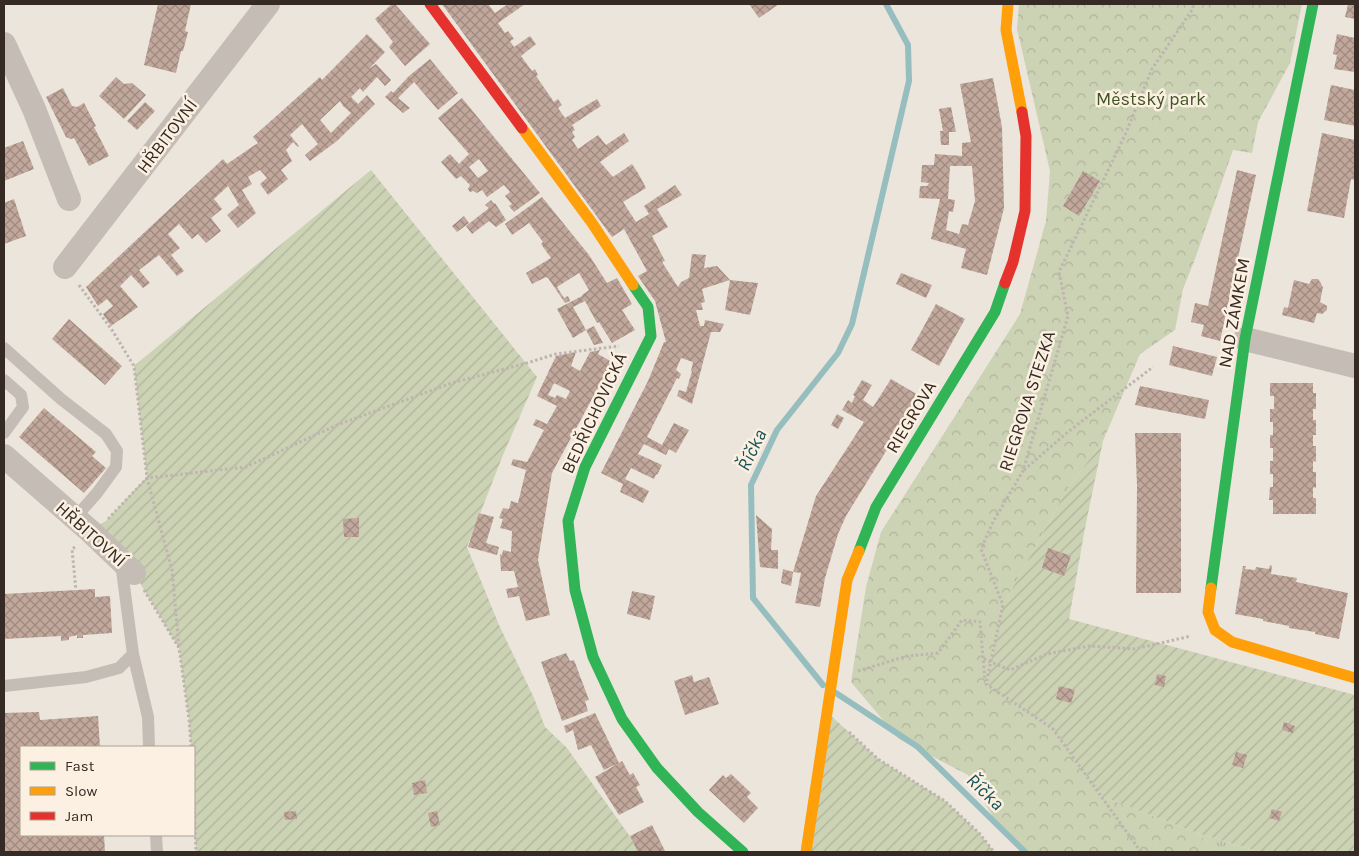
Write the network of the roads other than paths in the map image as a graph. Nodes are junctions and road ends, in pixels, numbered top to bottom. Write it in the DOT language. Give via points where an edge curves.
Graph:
graph roads {
  1 [pos="268,4"];
  2 [pos="430,4"];
  3 [pos="1008,4"];
  4 [pos="1313,4"];
  5 [pos="4,44"];
  6 [pos="69,199"];
  7 [pos="71,275"];
  8 [pos="1246,339"];
  9 [pos="4,348"];
  10 [pos="1355,366"];
  11 [pos="4,380"];
  12 [pos="4,432"];
  13 [pos="4,456"];
  14 [pos="82,524"];
  15 [pos="128,567"];
  16 [pos="133,654"];
  17 [pos="1355,678"];
  18 [pos="4,686"];
  19 [pos="150,746"];
  20 [pos="156,836"];
  21 [pos="158,852"];
  22 [pos="743,852"];
  23 [pos="806,852"];
  1 -- 7 [label="street, HŘBITOVNÍ"];
  2 -- 22 [label="street, BEDŘICHOVICKÁ" via="592,223 648,306 651,336 589,458 568,521 575,590 593,657 622,719 657,768 698,812"];
  3 -- 23 [label="street, RIEGROVA" via="1006,30 1026,136 1025,211 1013,262 995,312 876,507 847,580"];
  4 -- 8 [label="street, NAD ZÁMKEM"];
  5 -- 6 [label="street" via="34,109"];
  8 -- 10 [label="street"];
  8 -- 17 [label="street, NAD ZÁMKEM" via="1208,612 1215,630 1232,642"];
  9 -- 14 [label="lane" via="106,434 116,451 116,466 97,493"];
  11 -- 12 [label="lane" via="21,395 23,407"];
  13 -- 14 [label="street, HŘBITOVNÍ"];
  14 -- 15 [label="street, HŘBITOVNÍ"];
  15 -- 16 [label="lane"];
  16 -- 18 [label="lane" via="119,668 94,675"];
  16 -- 19 [label="lane" via="148,717"];
  20 -- 21 [label="lane"];
}
